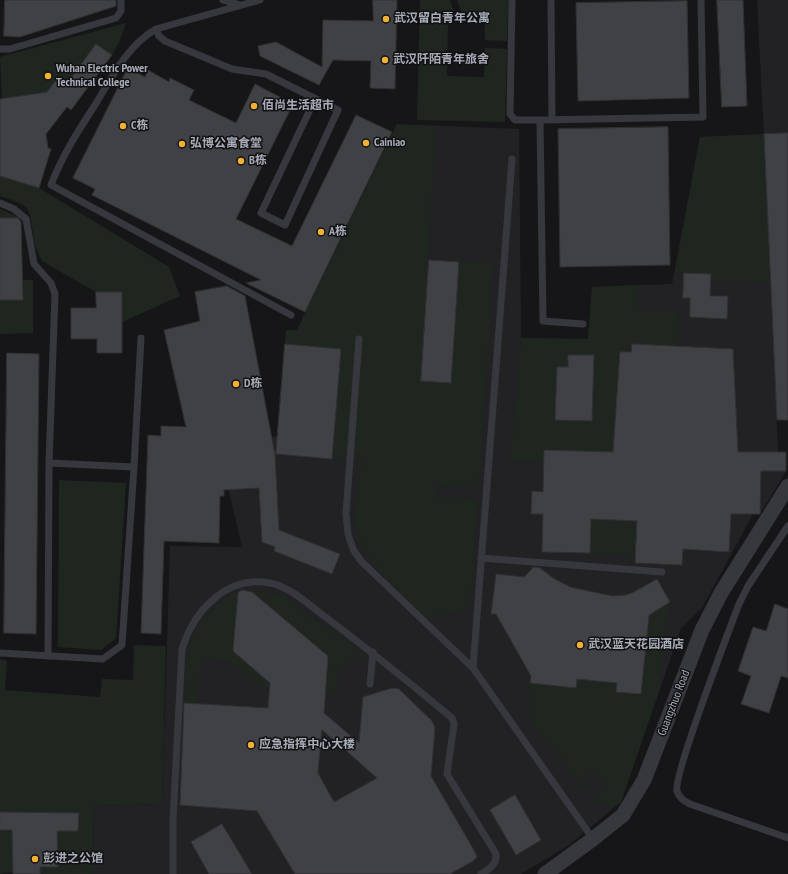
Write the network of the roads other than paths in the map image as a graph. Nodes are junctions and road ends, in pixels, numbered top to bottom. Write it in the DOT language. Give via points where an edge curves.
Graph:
graph roads {
  1 [pos="121,0"];
  2 [pos="223,0"];
  3 [pos="260,0"];
  4 [pos="512,0"];
  5 [pos="551,0"];
  6 [pos="702,0"];
  7 [pos="241,5"];
  8 [pos="156,29"];
  9 [pos="0,49"];
  10 [pos="316,99"];
  11 [pos="540,120"];
  12 [pos="552,120"];
  13 [pos="512,159"];
  14 [pos="0,203"];
  15 [pos="291,315"];
  16 [pos="583,324"];
  17 [pos="141,338"];
  18 [pos="359,339"];
  19 [pos="49,462"];
  20 [pos="134,467"];
  21 [pos="788,486"];
  22 [pos="788,526"];
  23 [pos="481,558"];
  24 [pos="662,572"];
  25 [pos="373,652"];
  26 [pos="0,653"];
  27 [pos="48,656"];
  28 [pos="473,668"];
  29 [pos="370,684"];
  30 [pos="788,838"];
  31 [pos="593,839"];
  32 [pos="173,874"];
  33 [pos="481,874"];
  34 [pos="545,874"];
  1 -- 9 [label="lane" via="121,11 116,18 10,49"];
  2 -- 7 [label="lane"];
  3 -- 7 [label="lane"];
  4 -- 11 [label="lane" via="510,114 516,120"];
  5 -- 12 [label="lane"];
  6 -- 12 [label="lane" via="703,117"];
  7 -- 8 [label="lane"];
  8 -- 10 [label="lane" via="165,42 232,69 266,74"];
  8 -- 15 [label="lane" via="143,38 117,68 65,152 51,185"];
  10 -- 10 [label="lane" via="261,214 285,225 338,110"];
  11 -- 12 [label="lane"];
  11 -- 16 [label="lane" via="543,321"];
  13 -- 23 [label="lane"];
  14 -- 19 [label="lane" via="26,218 34,264 51,283 56,294"];
  17 -- 20 [label="lane"];
  18 -- 28 [label="lane" via="347,488 348,534 361,562"];
  19 -- 20 [label="lane"];
  19 -- 27 [label="lane"];
  20 -- 27 [label="lane" via="122,645 103,659"];
  21 -- 31 [label="street, Guangzhuo Road" via="721,593 702,630 635,798 623,815"];
  22 -- 30 [label="lane" via="739,604 677,786 679,796 690,804"];
  23 -- 24 [label="lane"];
  23 -- 28 [label="lane"];
  25 -- 29 [label="lane"];
  25 -- 32 [label="lane" via="290,592 270,583 251,582 230,587 204,608 191,626 182,649 173,812"];
  25 -- 33 [label="lane" via="453,721 447,774 496,854 492,867"];
  26 -- 27 [label="lane"];
  28 -- 31 [label="lane"];
  31 -- 34 [label="street, Guangzhuo Road"];
}
